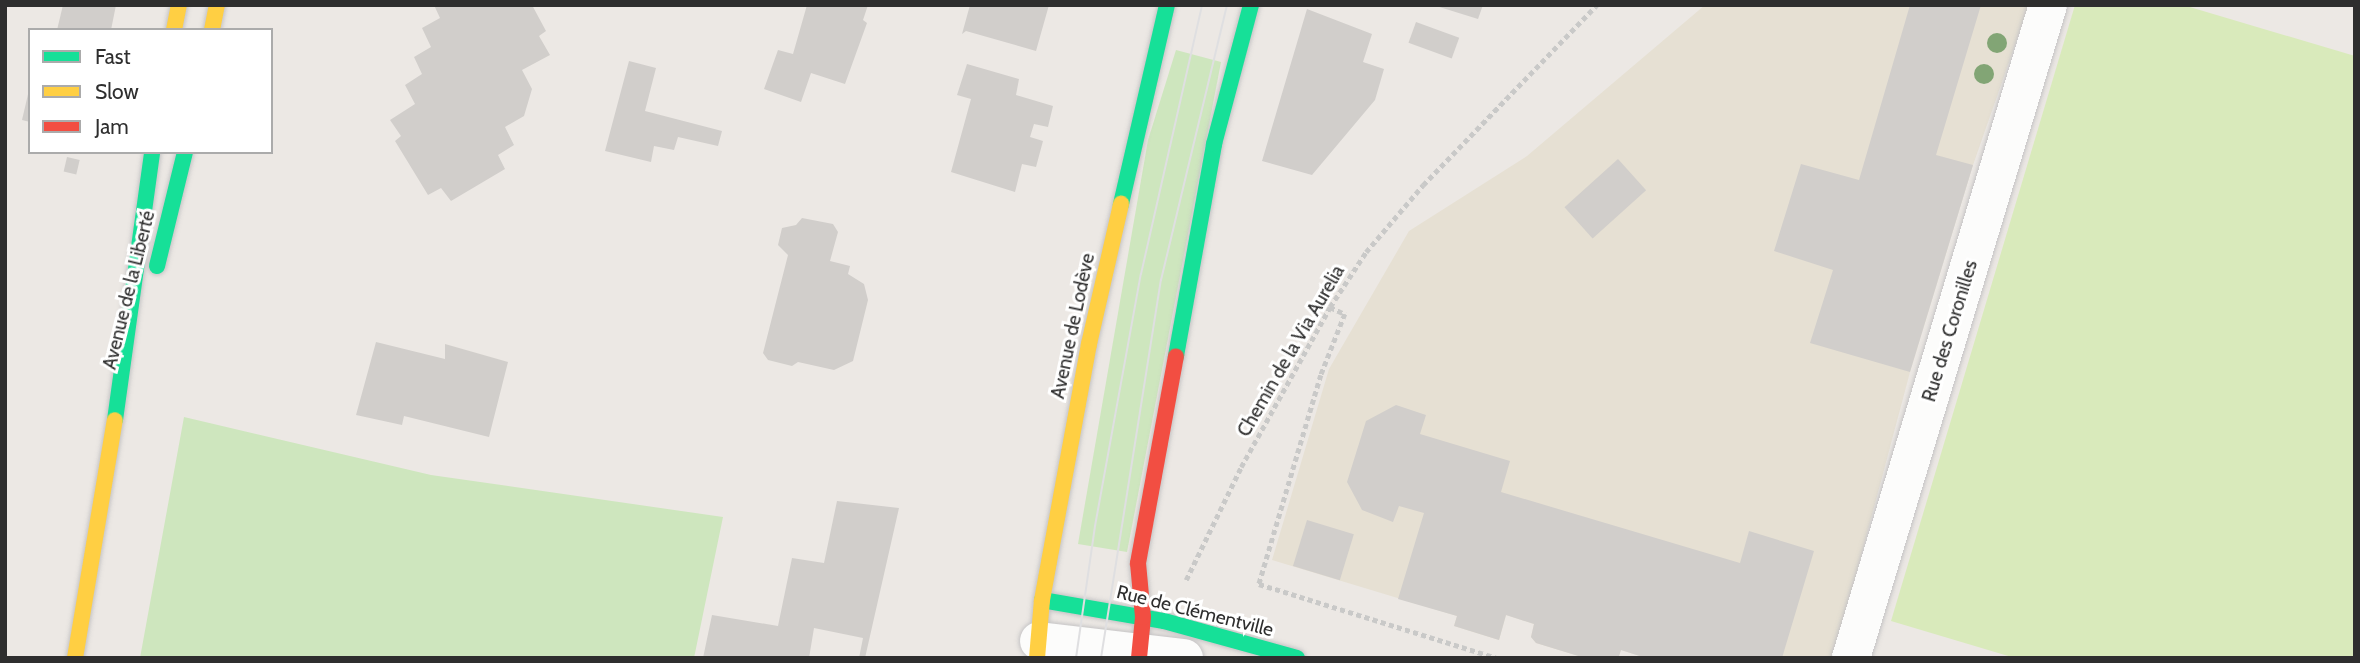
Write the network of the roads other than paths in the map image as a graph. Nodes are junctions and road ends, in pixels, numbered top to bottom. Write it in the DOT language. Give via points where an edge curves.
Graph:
graph roads {
  1 [pos="179,5"];
  2 [pos="217,5"];
  3 [pos="1167,5"];
  4 [pos="2049,5"];
  5 [pos="1243,7"];
  6 [pos="174,28"];
  7 [pos="212,28"];
  8 [pos="152,154"];
  9 [pos="184,154"];
  10 [pos="113,437"];
  11 [pos="1042,600"];
  12 [pos="1140,643"];
  13 [pos="1038,649"];
  14 [pos="75,658"];
  15 [pos="1184,658"];
  16 [pos="1297,658"];
  17 [pos="1852,658"];
  1 -- 6 [label="street"];
  2 -- 7 [label="street"];
  3 -- 11 [label="street, Avenue de Lodève" via="1089,344"];
  4 -- 17 [label="street, Rue des Coronilles"];
  5 -- 12 [label="street" via="1139,564"];
  8 -- 10 [label="street, Avenue de la Liberté"];
  9 -- 10 [label="street, Avenue de la Liberté"];
  10 -- 14 [label="street, Avenue de la Liberté"];
  11 -- 12 [label="street, Rue de Clémentville"];
  11 -- 13 [label="street, Avenue de Lodève"];
  12 -- 13 [label="street"];
  12 -- 15 [label="street"];
  12 -- 16 [label="street, Rue de Clémentville"];
}
